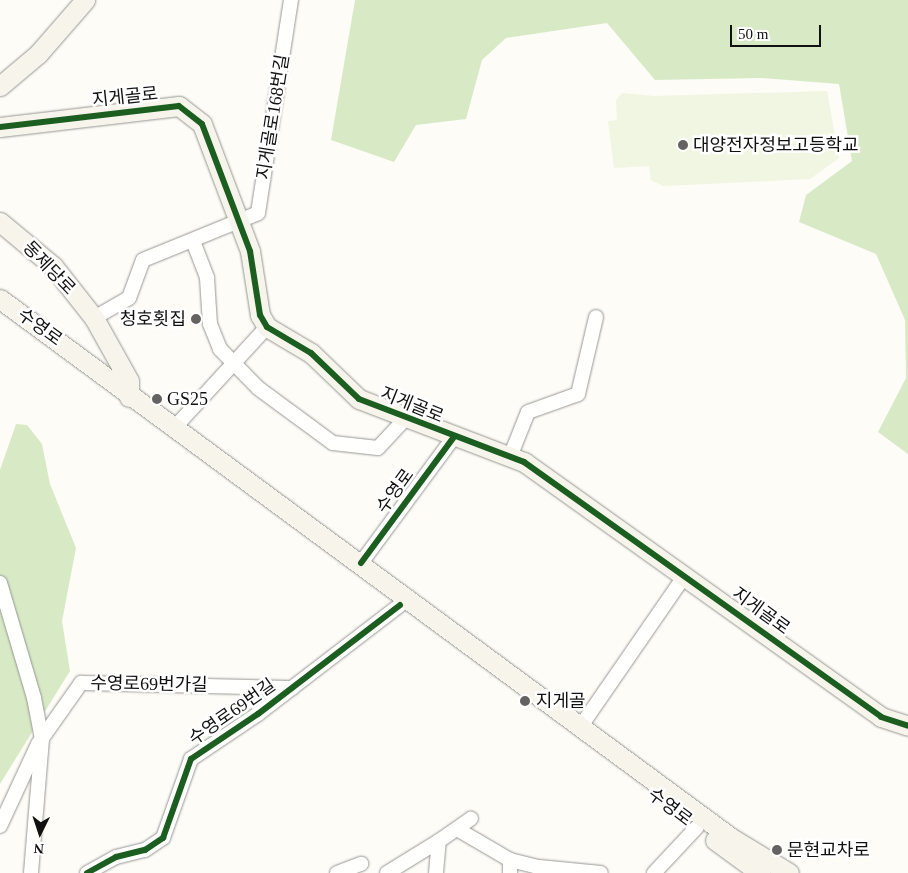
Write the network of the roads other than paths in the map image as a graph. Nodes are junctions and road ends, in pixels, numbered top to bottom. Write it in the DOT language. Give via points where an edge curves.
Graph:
graph roads {
  1 [pos="85,0"];
  2 [pos="291,0"];
  3 [pos="0,86"];
  4 [pos="0,127"];
  5 [pos="0,222"];
  6 [pos="239,222"];
  7 [pos="193,241"];
  8 [pos="0,299"];
  9 [pos="0,313"];
  10 [pos="596,316"];
  11 [pos="94,318"];
  12 [pos="267,327"];
  13 [pos="233,363"];
  14 [pos="129,398"];
  15 [pos="404,419"];
  16 [pos="176,426"];
  17 [pos="454,438"];
  18 [pos="510,457"];
  19 [pos="361,563"];
  20 [pos="685,575"];
  21 [pos="0,583"];
  22 [pos="400,605"];
  23 [pos="292,688"];
  24 [pos="581,726"];
  25 [pos="908,726"];
  26 [pos="42,739"];
  27 [pos="471,819"];
  28 [pos="0,826"];
  29 [pos="697,827"];
  30 [pos="456,829"];
  31 [pos="439,841"];
  32 [pos="361,864"];
  33 [pos="510,866"];
  34 [pos="387,872"];
  35 [pos="32,873"];
  36 [pos="87,873"];
  37 [pos="337,873"];
  38 [pos="436,873"];
  39 [pos="600,873"];
  40 [pos="654,873"];
  41 [pos="760,873"];
  42 [pos="789,873"];
  1 -- 3 [label="main road" via="38,54"];
  2 -- 6 [label="street, 지게골로168번길" via="258,213"];
  4 -- 6 [label="main road, 지게골로" via="178,106 202,124"];
  5 -- 11 [label="main road, 동제당로" via="53,266"];
  6 -- 7 [label="street"];
  6 -- 12 [label="main road, 지게골로" via="250,251 260,316"];
  7 -- 11 [label="street" via="143,260 129,298"];
  7 -- 13 [label="street, 지게골로" via="207,278 210,324 220,349"];
  8 -- 14 [label="main road, 수영로"];
  9 -- 14 [label="main road, 수영로"];
  10 -- 18 [label="street" via="578,394 528,412"];
  11 -- 14 [label="main road, 동제당로" via="129,380"];
  12 -- 13 [label="street"];
  12 -- 15 [label="main road, 지게골로" via="311,352 359,400"];
  13 -- 15 [label="street, 지게골로" via="258,388 333,443 378,448"];
  13 -- 16 [label="street"];
  14 -- 16 [label="main road, 수영로"];
  14 -- 22 [label="main road, 수영로"];
  15 -- 17 [label="main road, 지게골로"];
  16 -- 19 [label="main road, 수영로"];
  17 -- 18 [label="main road, 지게골로"];
  17 -- 19 [label="street, 수영로"];
  18 -- 20 [label="main road, 지게골로" via="524,462"];
  19 -- 24 [label="main road, 수영로"];
  20 -- 24 [label="street"];
  20 -- 25 [label="main road, 지게골로" via="881,717"];
  21 -- 26 [label="street" via="34,698"];
  22 -- 23 [label="street, 수영로69번길"];
  22 -- 29 [label="main road, 수영로"];
  23 -- 26 [label="street, 수영로69번가길" via="81,682"];
  23 -- 36 [label="street, 수영로69번길" via="192,759 163,838 145,850 116,857"];
  24 -- 42 [label="main road, 수영로" via="730,837"];
  26 -- 28 [label="street, 수영로69번가길"];
  26 -- 35 [label="street"];
  27 -- 30 [label="street"];
  29 -- 40 [label="street"];
  29 -- 41 [label="main road, 수영로"];
  30 -- 31 [label="street"];
  30 -- 33 [label="street"];
  31 -- 34 [label="street"];
  31 -- 38 [label="street"];
  32 -- 37 [label="street"];
  33 -- 39 [label="street"];
}
